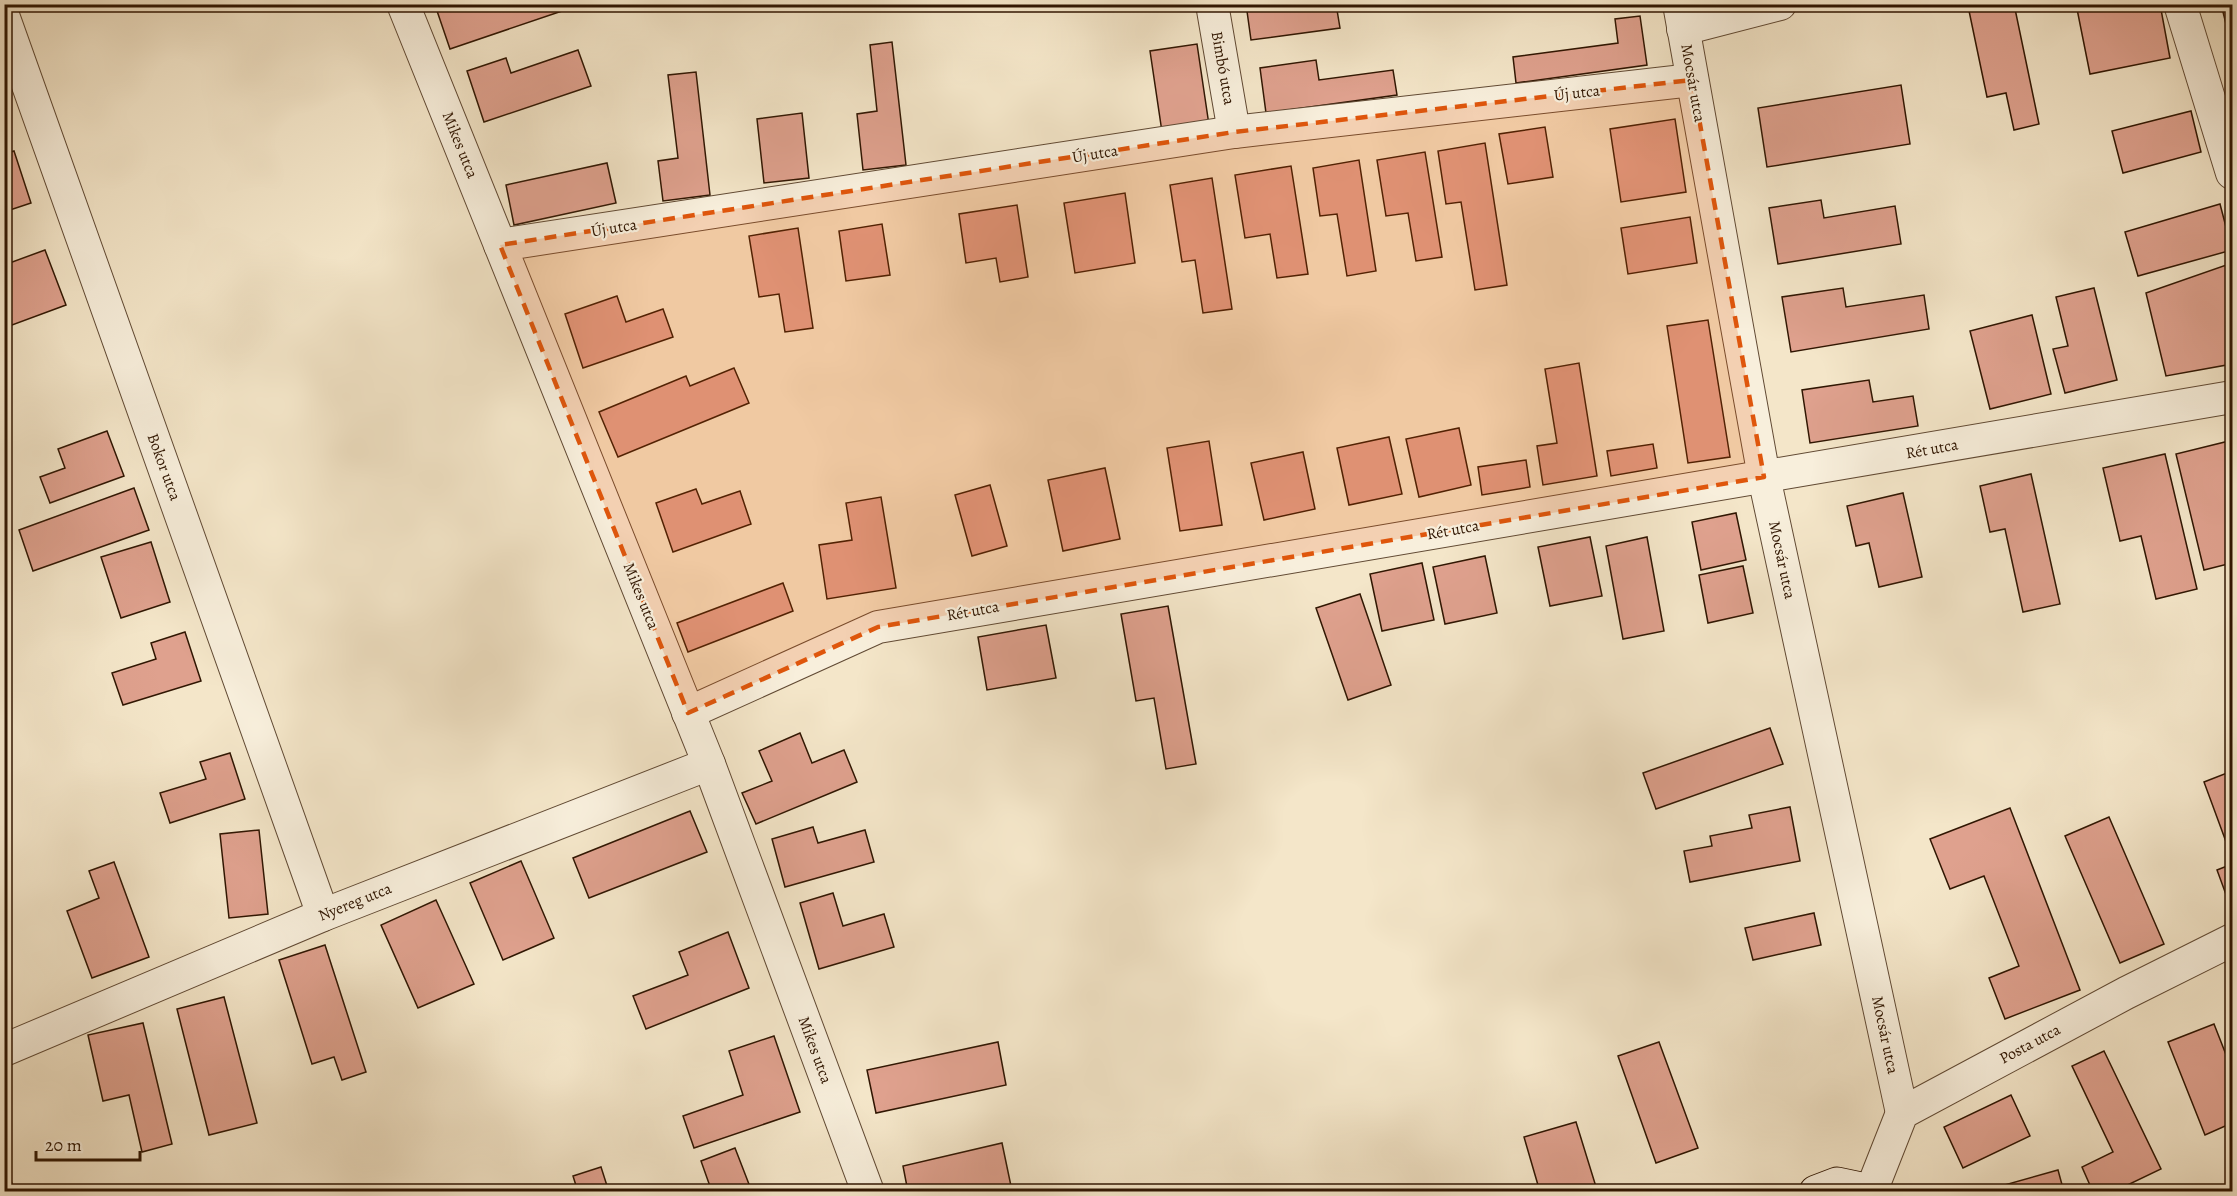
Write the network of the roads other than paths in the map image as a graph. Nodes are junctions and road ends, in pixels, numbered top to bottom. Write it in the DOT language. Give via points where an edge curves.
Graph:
graph roads {
  1 [pos="403,4"];
  2 [pos="1212,4"];
  3 [pos="1780,4"];
  4 [pos="2180,4"];
  5 [pos="1681,17"];
  6 [pos="4,18"];
  7 [pos="1692,80"];
  8 [pos="1234,132"];
  9 [pos="2232,173"];
  10 [pos="500,245"];
  11 [pos="2232,397"];
  12 [pos="1764,477"];
  13 [pos="688,713"];
  14 [pos="709,764"];
  15 [pos="323,915"];
  16 [pos="2232,940"];
  17 [pos="4,1050"];
  18 [pos="1902,1113"];
  19 [pos="1874,1190"];
  20 [pos="868,1191"];
  21 [pos="1816,1191"];
  1 -- 10 [label="street, Mikes utca"];
  2 -- 8 [label="street, Bimbó utca"];
  3 -- 5 [label="street"];
  4 -- 9 [label="street"];
  5 -- 7 [label="street, Mocsár utca"];
  6 -- 15 [label="street, Bokor utca"];
  7 -- 8 [label="street, Új utca"];
  7 -- 12 [label="street, Mocsár utca"];
  8 -- 10 [label="street, Új utca"];
  10 -- 13 [label="street, Mikes utca"];
  11 -- 12 [label="street, Rét utca"];
  12 -- 13 [label="street, Rét utca" via="878,627"];
  12 -- 18 [label="street, Mocsár utca"];
  13 -- 14 [label="street, Mikes utca"];
  14 -- 15 [label="street, Nyereg utca"];
  14 -- 20 [label="street, Mikes utca"];
  15 -- 17 [label="street, Nyereg utca"];
  16 -- 18 [label="street, Posta utca"];
  18 -- 19 [label="street"];
  19 -- 21 [label="main road" via="1837,1184"];
}
